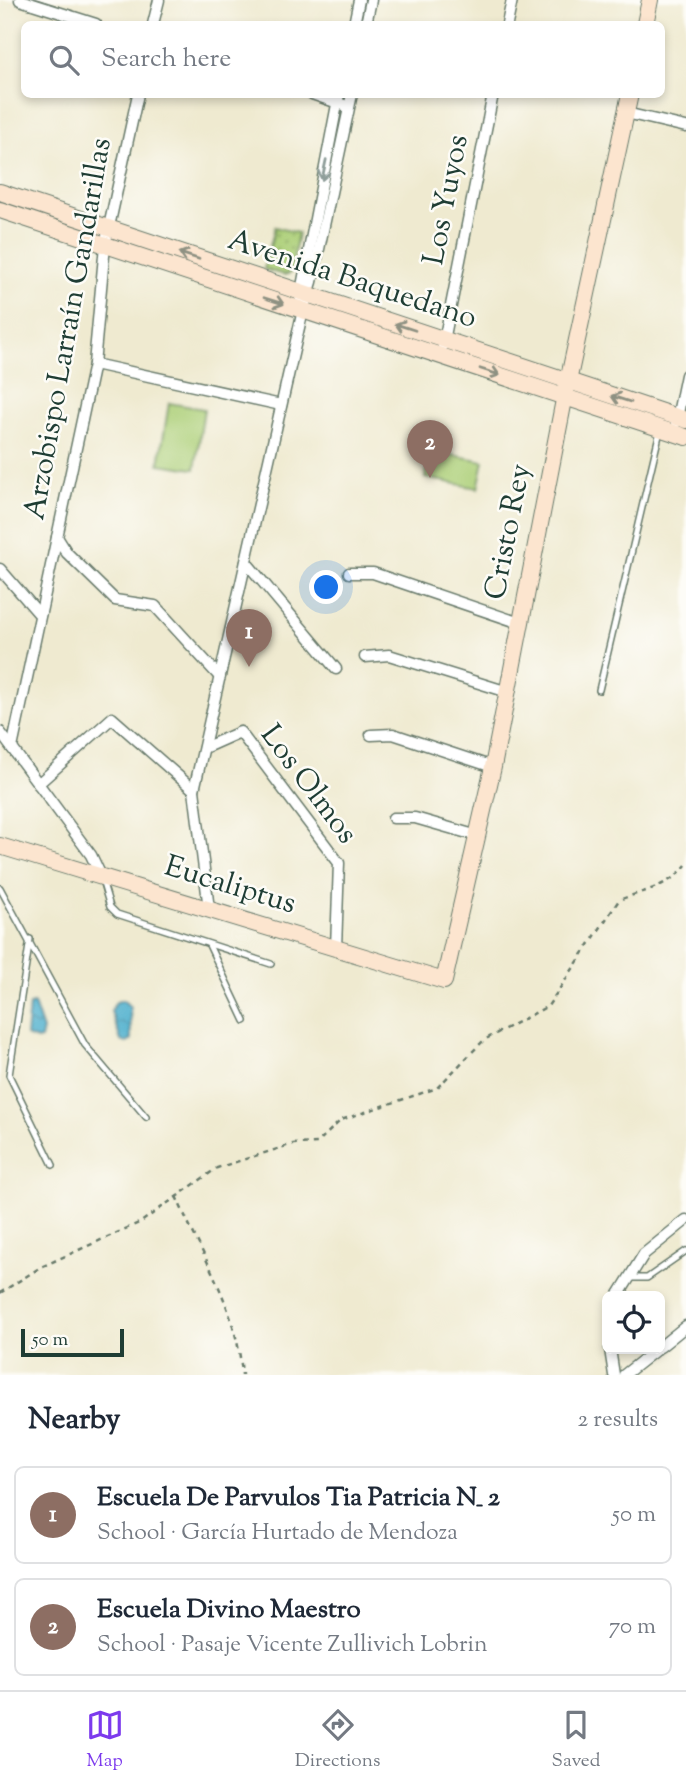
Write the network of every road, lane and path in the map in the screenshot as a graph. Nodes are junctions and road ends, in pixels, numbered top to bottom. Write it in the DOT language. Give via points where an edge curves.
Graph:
graph roads {
  1 [pos="20,0"];
  2 [pos="159,0"];
  3 [pos="359,0"];
  4 [pos="372,0"];
  5 [pos="512,0"];
  6 [pos="650,0"];
  7 [pos="86,21"];
  8 [pos="154,21"];
  9 [pos="355,21"];
  10 [pos="367,21"];
  11 [pos="508,21"];
  12 [pos="646,21"];
  13 [pos="137,98"];
  14 [pos="351,98"];
  15 [pos="492,98"];
  16 [pos="629,98"];
  17 [pos="338,99"];
  18 [pos="349,107"];
  19 [pos="626,113"];
  20 [pos="686,127"];
  21 [pos="0,192"];
  22 [pos="0,211"];
  23 [pos="106,237"];
  24 [pos="304,299"];
  25 [pos="442,348"];
  26 [pos="94,364"];
  27 [pos="686,375"];
  28 [pos="567,389"];
  29 [pos="281,405"];
  30 [pos="677,427"];
  31 [pos="57,537"];
  32 [pos="246,562"];
  33 [pos="0,569"];
  34 [pos="349,573"];
  35 [pos="40,615"];
  36 [pos="520,623"];
  37 [pos="365,657"];
  38 [pos="336,669"];
  39 [pos="220,677"];
  40 [pos="599,690"];
  41 [pos="508,692"];
  42 [pos="0,732"];
  43 [pos="371,735"];
  44 [pos="12,748"];
  45 [pos="204,748"];
  46 [pos="493,767"];
  47 [pos="38,784"];
  48 [pos="194,790"];
  49 [pos="393,818"];
  50 [pos="478,836"];
  51 [pos="0,846"];
  52 [pos="686,865"];
  53 [pos="101,876"];
  54 [pos="0,888"];
  55 [pos="209,909"];
  56 [pos="30,939"];
  57 [pos="208,944"];
  58 [pos="336,947"];
  59 [pos="271,964"];
  60 [pos="444,981"];
  61 [pos="245,1021"];
  62 [pos="146,1117"];
  63 [pos="53,1165"];
  64 [pos="176,1196"];
  65 [pos="686,1220"];
  66 [pos="686,1251"];
  67 [pos="627,1278"];
  68 [pos="620,1291"];
  69 [pos="0,1293"];
  70 [pos="686,1326"];
  71 [pos="665,1342"];
  72 [pos="611,1354"];
  73 [pos="650,1354"];
  74 [pos="242,1375"];
  75 [pos="614,1375"];
  76 [pos="624,1375"];
  1 -- 7 [label="street"];
  2 -- 8 [label="street"];
  3 -- 9 [label="street"];
  4 -- 10 [label="street"];
  5 -- 11 [label="street"];
  6 -- 12 [label="street"];
  13 -- 23 [label="street, Arzobispo Larraín Gandarillas"];
  14 -- 18 [label="street"];
  15 -- 25 [label="street, Los Yuyos"];
  16 -- 19 [label="street, Cristo Rey"];
  17 -- 18 [label="street"];
  17 -- 24 [label="street, one-way"];
  18 -- 24 [label="street"];
  19 -- 20 [label="street"];
  19 -- 28 [label="street, Cristo Rey"];
  21 -- 23 [label="street, Avenida Baquedano"];
  22 -- 23 [label="street, Avenida Baquedano"];
  23 -- 24 [label="street, Avenida Baquedano"];
  23 -- 26 [label="street, Arzobispo Larraín Gandarillas"];
  24 -- 25 [label="street, Avenida Baquedano"];
  24 -- 29 [label="street"];
  25 -- 28 [label="street, Avenida Baquedano"];
  26 -- 29 [label="street"];
  26 -- 31 [label="street, Arzobispo Larraín Gandarillas"];
  27 -- 30 [label="street"];
  28 -- 30 [label="street, Avenida Baquedano"];
  28 -- 36 [label="street, Cristo Rey"];
  29 -- 32 [label="street"];
  30 -- 40 [label="lane"];
  31 -- 35 [label="street, Arzobispo Larraín Gandarillas"];
  31 -- 39 [label="street" via="115,600 155,606"];
  32 -- 38 [label="street"];
  32 -- 39 [label="street"];
  33 -- 35 [label="street"];
  34 -- 36 [label="street" via="373,573"];
  35 -- 44 [label="street, Arzobispo Larraín Gandarillas"];
  36 -- 41 [label="street, Cristo Rey"];
  37 -- 41 [label="street" via="389,655"];
  39 -- 45 [label="street"];
  41 -- 46 [label="street, Cristo Rey"];
  42 -- 44 [label="street"];
  43 -- 46 [label="street" via="393,734"];
  44 -- 47 [label="street"];
  45 -- 48 [label="street"];
  45 -- 58 [label="street, Los Olmos" via="240,732 339,863"];
  46 -- 50 [label="street, Cristo Rey"];
  47 -- 48 [label="street" via="112,718"];
  47 -- 53 [label="street" via="91,855"];
  48 -- 55 [label="street"];
  49 -- 50 [label="street" via="415,818"];
  50 -- 60 [label="street, Cristo Rey"];
  51 -- 53 [label="street, Eucaliptus"];
  52 -- 64 [label="path" via="676,877 619,900 548,1006 484,1040 437,1088 341,1120 317,1143 293,1144 217,1168"];
  53 -- 55 [label="street, Eucaliptus"];
  53 -- 57 [label="lane" via="110,907 117,914"];
  54 -- 56 [label="lane"];
  55 -- 58 [label="street, Eucaliptus"];
  56 -- 62 [label="lane" via="85,1045"];
  56 -- 63 [label="lane" via="9,1075"];
  57 -- 59 [label="lane"];
  57 -- 61 [label="lane"];
  58 -- 60 [label="street, Eucaliptus"];
  64 -- 69 [label="path" via="141,1222 53,1261"];
  64 -- 74 [label="path" via="226,1298"];
  65 -- 67 [label="street" via="654,1243"];
  66 -- 67 [label="lane" via="647,1278"];
  67 -- 68 [label="street"];
  70 -- 71 [label="street"];
  72 -- 75 [label="street"];
  73 -- 76 [label="street"];
}
